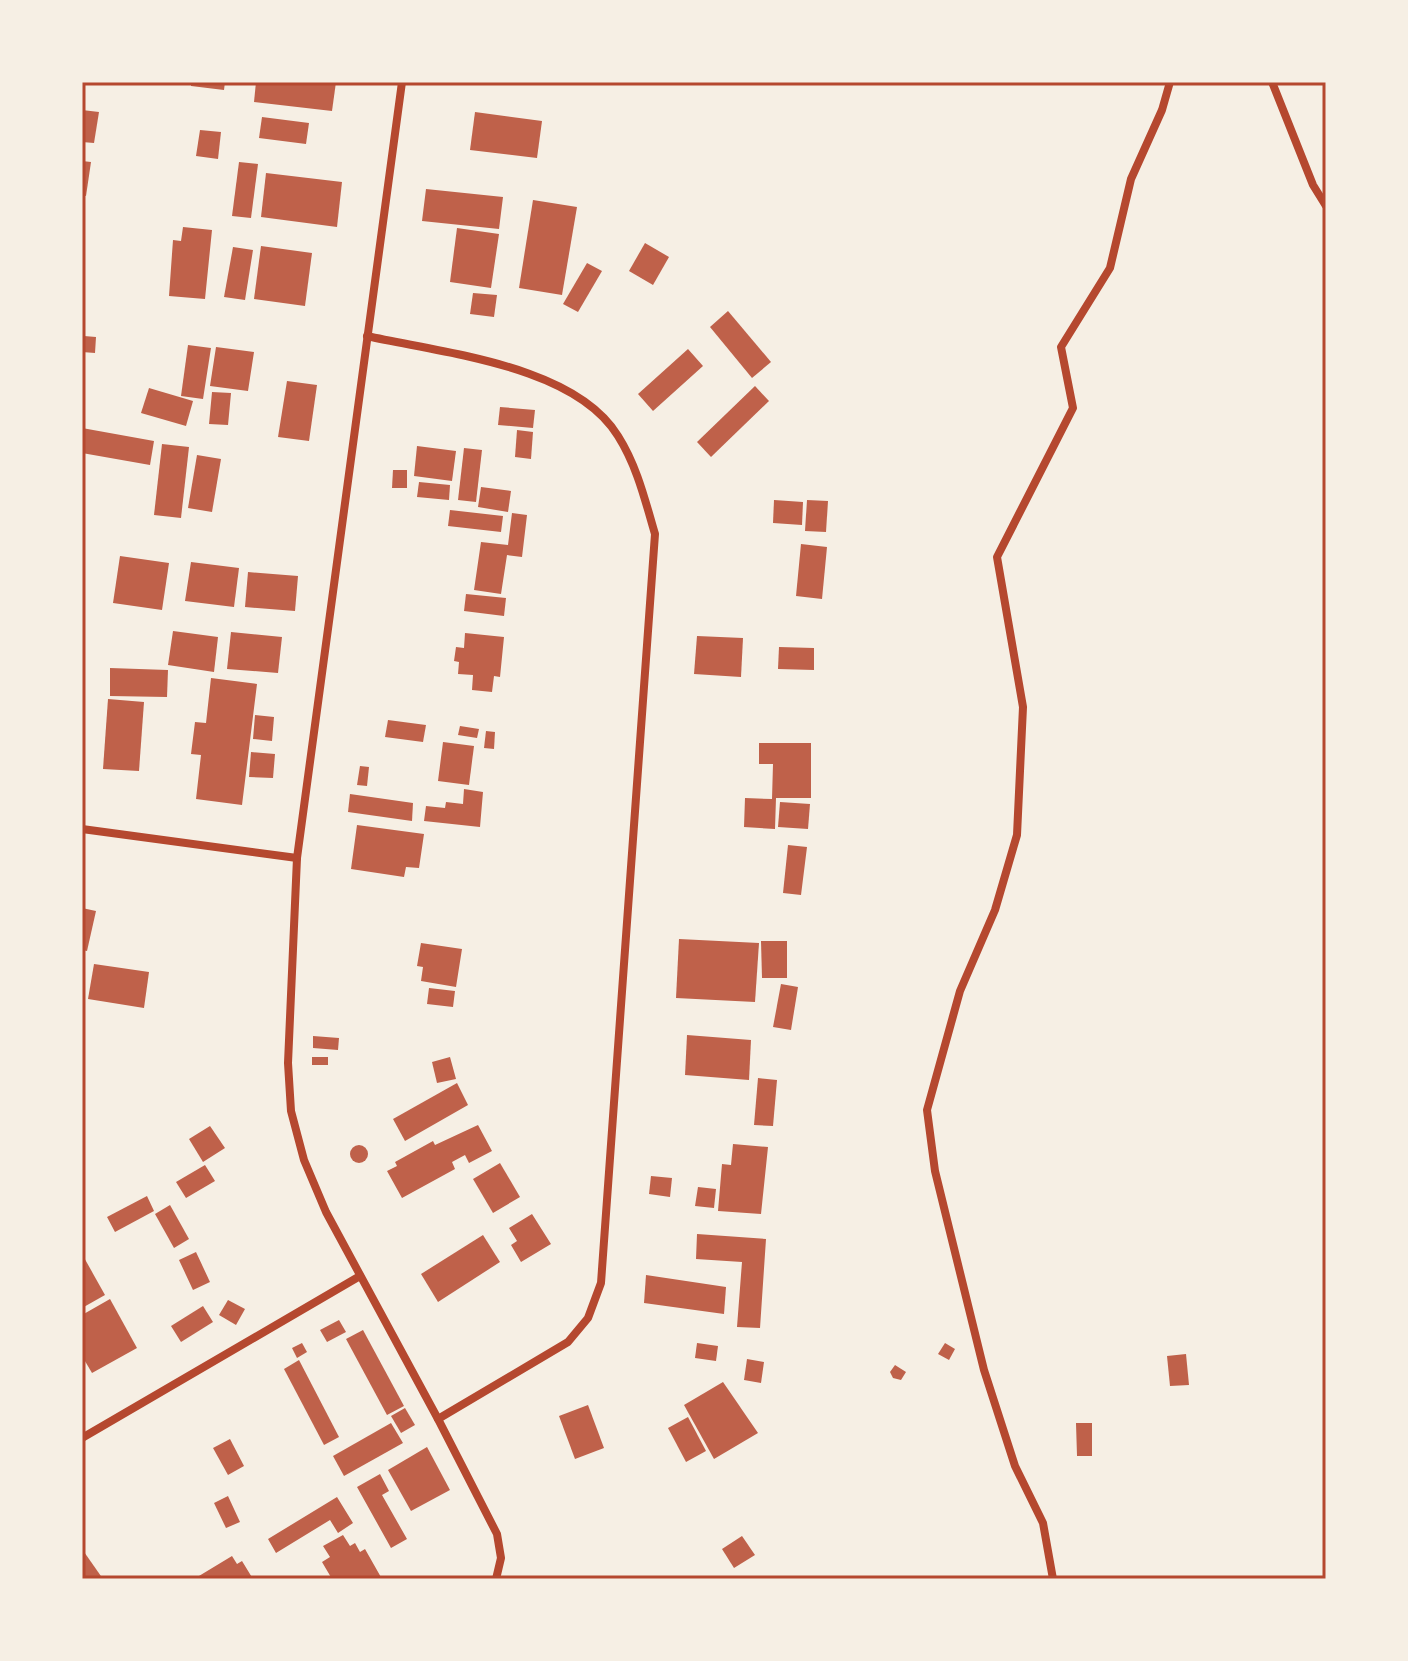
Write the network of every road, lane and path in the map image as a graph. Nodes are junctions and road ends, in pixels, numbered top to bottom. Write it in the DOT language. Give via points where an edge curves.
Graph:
graph roads {
  1 [pos="402,82"];
  2 [pos="1170,82"];
  3 [pos="1272,82"];
  4 [pos="1326,206"];
  5 [pos="367,336"];
  6 [pos="82,829"];
  7 [pos="297,858"];
  8 [pos="360,1276"];
  9 [pos="438,1419"];
  10 [pos="82,1438"];
  11 [pos="496,1579"];
  12 [pos="1053,1579"];
  1 -- 5 [label="street"];
  2 -- 12 [label="street" via="1131,179 1110,268 1061,347 1073,408 997,557 1023,707 1017,835 995,910 960,991 927,1110 935,1171 984,1370 1015,1466 1043,1523"];
  3 -- 4 [label="street"];
  5 -- 7 [label="street"];
  5 -- 9 [label="street" via="525,372 588,403 617,434 639,480 655,534 601,1283 588,1318 568,1342"];
  6 -- 7 [label="street"];
  7 -- 8 [label="street" via="288,1063 291,1111 315,1186"];
  8 -- 9 [label="street"];
  8 -- 10 [label="street"];
  9 -- 11 [label="street" via="497,1534 501,1558"];
}
